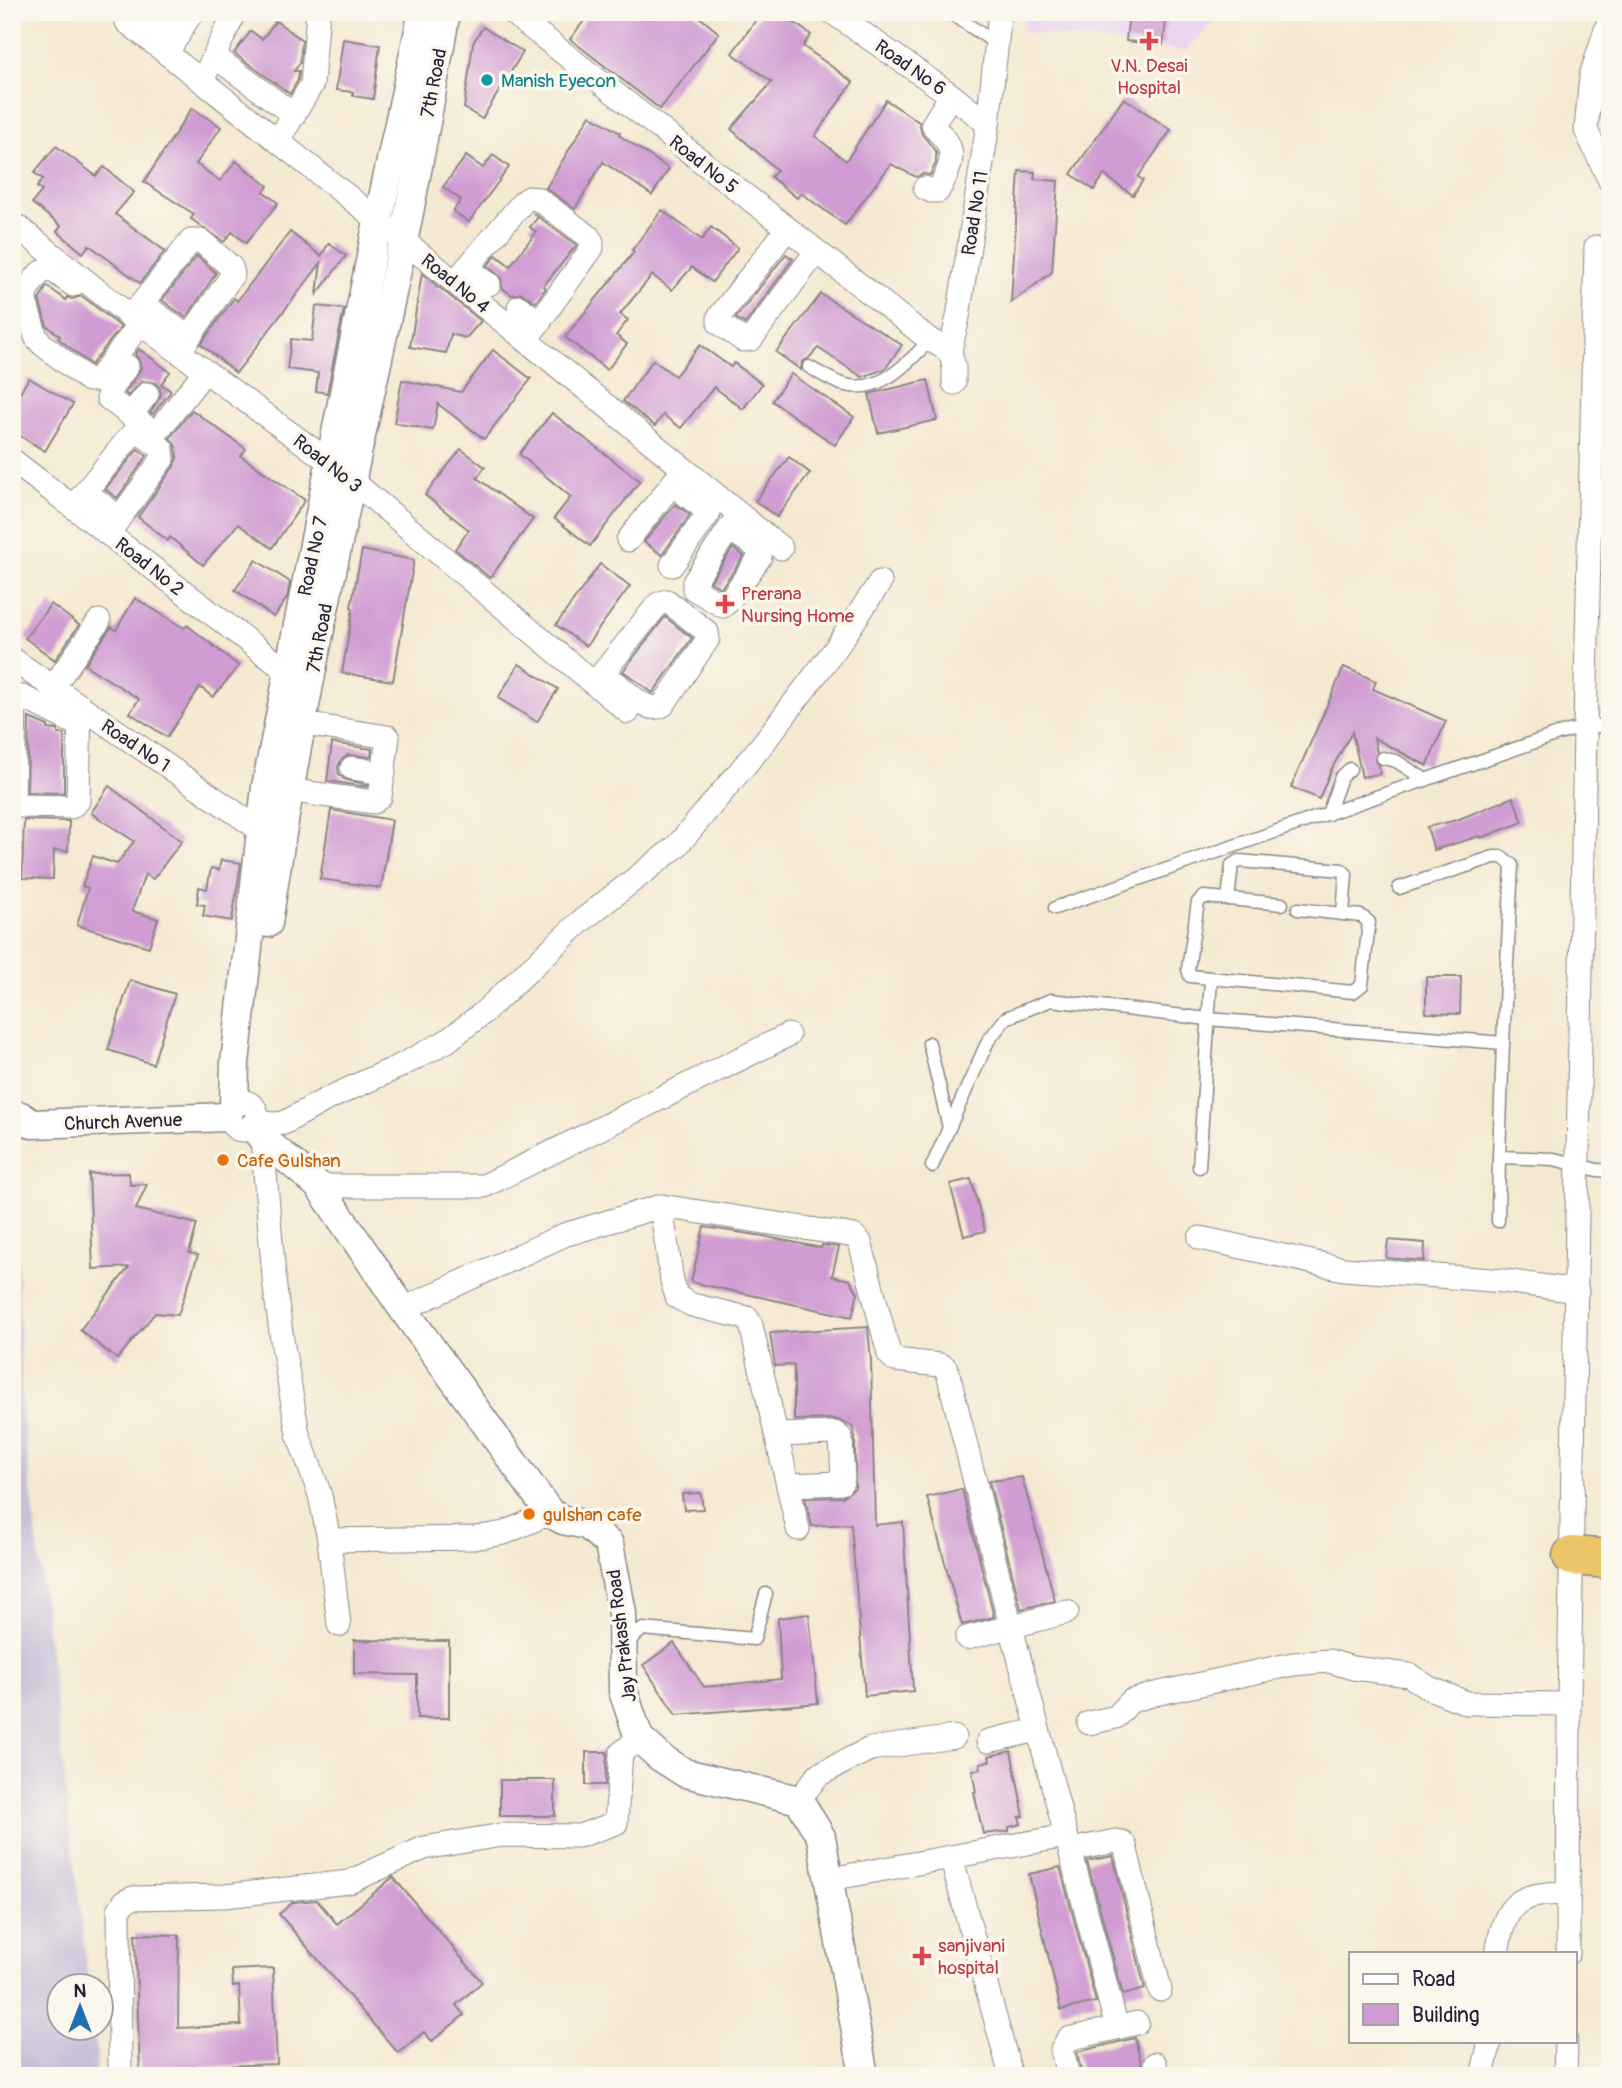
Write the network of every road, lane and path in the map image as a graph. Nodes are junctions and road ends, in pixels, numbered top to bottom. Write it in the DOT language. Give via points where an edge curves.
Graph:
graph roads {
  1 [pos="149,12"];
  2 [pos="192,12"];
  3 [pos="232,12"];
  4 [pos="318,12"];
  5 [pos="423,12"];
  6 [pos="446,12"];
  7 [pos="511,12"];
  8 [pos="832,12"];
  9 [pos="949,12"];
  10 [pos="1000,12"];
  11 [pos="1609,12"];
  12 [pos="127,22"];
  13 [pos="172,44"];
  14 [pos="997,44"];
  15 [pos="214,56"];
  16 [pos="202,81"];
  17 [pos="951,94"];
  18 [pos="294,115"];
  19 [pos="988,124"];
  20 [pos="278,141"];
  21 [pos="1610,181"];
  22 [pos="925,188"];
  23 [pos="378,222"];
  24 [pos="18,227"];
  25 [pos="782,236"];
  26 [pos="403,240"];
  27 [pos="1596,247"];
  28 [pos="811,258"];
  29 [pos="65,272"];
  30 [pos="461,275"];
  31 [pos="489,284"];
  32 [pos="519,307"];
  33 [pos="140,322"];
  34 [pos="533,331"];
  35 [pos="184,345"];
  36 [pos="940,345"];
  37 [pos="809,367"];
  38 [pos="205,371"];
  39 [pos="1610,376"];
  40 [pos="954,383"];
  41 [pos="148,394"];
  42 [pos="1592,412"];
  43 [pos="131,415"];
  44 [pos="12,460"];
  45 [pos="341,471"];
  46 [pos="678,477"];
  47 [pos="80,500"];
  48 [pos="114,526"];
  49 [pos="628,540"];
  50 [pos="781,548"];
  51 [pos="672,565"];
  52 [pos="880,582"];
  53 [pos="99,621"];
  54 [pos="20,665"];
  55 [pos="598,678"];
  56 [pos="298,680"];
  57 [pos="53,687"];
  58 [pos="27,699"];
  59 [pos="628,712"];
  60 [pos="80,717"];
  61 [pos="290,722"];
  62 [pos="1610,726"];
  63 [pos="1585,727"];
  64 [pos="1383,758"];
  65 [pos="352,768"];
  66 [pos="1350,769"];
  67 [pos="384,773"];
  68 [pos="1426,780"];
  69 [pos="277,788"];
  70 [pos="1328,814"];
  71 [pos="270,837"];
  72 [pos="1399,888"];
  73 [pos="1228,899"];
  74 [pos="1282,904"];
  75 [pos="1055,908"];
  76 [pos="1298,909"];
  77 [pos="1343,914"];
  78 [pos="1211,979"];
  79 [pos="1208,1019"];
  80 [pos="788,1035"];
  81 [pos="929,1043"];
  82 [pos="1503,1043"];
  83 [pos="247,1118"];
  84 [pos="24,1123"];
  85 [pos="949,1128"];
  86 [pos="1499,1157"];
  87 [pos="1579,1164"];
  88 [pos="932,1166"];
  89 [pos="1199,1167"];
  90 [pos="1610,1171"];
  91 [pos="319,1186"];
  92 [pos="661,1206"];
  93 [pos="1498,1221"];
  94 [pos="1200,1238"];
  95 [pos="1577,1291"];
  96 [pos="403,1310"];
  97 [pos="777,1435"];
  98 [pos="788,1485"];
  99 [pos="550,1513"];
  100 [pos="798,1529"];
  101 [pos="329,1540"];
  102 [pos="1572,1556"];
  103 [pos="1610,1559"];
  104 [pos="766,1594"];
  105 [pos="1067,1612"];
  106 [pos="339,1625"];
  107 [pos="1011,1627"];
  108 [pos="967,1638"];
  109 [pos="622,1647"];
  110 [pos="1569,1704"];
  111 [pos="1089,1723"];
  112 [pos="1038,1730"];
  113 [pos="954,1737"];
  114 [pos="639,1738"];
  115 [pos="988,1741"];
  116 [pos="799,1800"];
  117 [pos="1068,1843"];
  118 [pos="951,1857"];
  119 [pos="830,1879"];
  120 [pos="1569,1893"];
  121 [pos="1497,1952"];
  122 [pos="1568,1952"];
  123 [pos="1160,1990"];
  124 [pos="1490,2042"];
  125 [pos="1566,2042"];
  126 [pos="120,2076"];
  127 [pos="864,2076"];
  128 [pos="1011,2076"];
  129 [pos="1068,2076"];
  130 [pos="1482,2076"];
  131 [pos="1565,2076"];
  1 -- 13 [label="street"];
  2 -- 13 [label="street"];
  3 -- 15 [label="street"];
  4 -- 18 [label="street" via="312,84"];
  5 -- 23 [label="street, Road No 7"];
  6 -- 26 [label="street, 7th Road"];
  7 -- 25 [label="street, Road No 5"];
  8 -- 17 [label="street, Road No 6"];
  9 -- 14 [label="lane"];
  10 -- 14 [label="street, Road No 11"];
  11 -- 21 [label="street" via="1591,76 1586,130"];
  12 -- 13 [label="street, Road No 4"];
  13 -- 16 [label="street, Road No 4"];
  14 -- 19 [label="street, Road No 11"];
  15 -- 16 [label="street"];
  15 -- 18 [label="street"];
  16 -- 20 [label="street, Road No 4"];
  17 -- 19 [label="street, Road No 6"];
  17 -- 22 [label="street" via="933,124 951,150 949,169 938,191"];
  18 -- 20 [label="street"];
  19 -- 36 [label="street, Road No 11" via="958,317"];
  20 -- 23 [label="street, Road No 4"];
  23 -- 26 [label="street, Road No 4"];
  23 -- 45 [label="street, Road No 7"];
  24 -- 29 [label="street, Road No 3"];
  25 -- 28 [label="street, Road No 5"];
  25 -- 28 [label="street" via="719,317 727,328 743,340 751,339"];
  26 -- 30 [label="street, Road No 4"];
  26 -- 45 [label="street, 7th Road"];
  27 -- 42 [label="street"];
  28 -- 36 [label="street, Road No 5"];
  29 -- 33 [label="street, Road No 3"];
  29 -- 33 [label="street" via="40,272 26,290 25,301 41,344 88,380 99,378"];
  30 -- 31 [label="street"];
  30 -- 34 [label="street, Road No 4"];
  30 -- 34 [label="street" via="529,198 538,199 588,236 592,248"];
  32 -- 34 [label="street"];
  33 -- 35 [label="street, Road No 3"];
  33 -- 35 [label="street"];
  33 -- 35 [label="street" via="191,241 201,241 233,274"];
  33 -- 43 [label="street" via="108,394"];
  34 -- 46 [label="street, Road No 4"];
  35 -- 38 [label="street, Road No 3"];
  36 -- 37 [label="lane" via="870,386 845,385"];
  36 -- 40 [label="street" via="954,367"];
  38 -- 43 [label="street" via="160,431 153,432"];
  38 -- 45 [label="street, Road No 3"];
  39 -- 42 [label="street"];
  41 -- 43 [label="street"];
  42 -- 63 [label="street"];
  44 -- 47 [label="street, Road No 2"];
  45 -- 55 [label="street, Road No 3"];
  45 -- 56 [label="street, Road No 7"];
  46 -- 49 [label="street"];
  46 -- 50 [label="street, Road No 4" via="734,522"];
  46 -- 51 [label="street" via="686,504 708,514"];
  47 -- 48 [label="street, Road No 2"];
  47 -- 48 [label="street" via="132,434 141,433 162,449 163,457"];
  48 -- 56 [label="street, Road No 2"];
  52 -- 83 [label="street" via="770,735 677,846 580,922 483,1013 447,1041 284,1123"];
  53 -- 57 [label="street"];
  54 -- 57 [label="street, Road No 1"];
  54 -- 58 [label="street"];
  55 -- 55 [label="street" via="663,601 709,635 659,708 649,708"];
  55 -- 59 [label="street, Road No 3"];
  56 -- 61 [label="street, Road No 7"];
  57 -- 60 [label="street, Road No 1"];
  58 -- 60 [label="street"];
  58 -- 60 [label="street" via="19,696 13,702 13,799 18,806 76,805"];
  60 -- 71 [label="street, Road No 1"];
  61 -- 67 [label="street" via="388,737"];
  61 -- 69 [label="street, Road No 7"];
  62 -- 63 [label="lane"];
  63 -- 68 [label="lane"];
  63 -- 87 [label="street"];
  64 -- 68 [label="lane"];
  65 -- 67 [label="street"];
  66 -- 70 [label="lane" via="1341,777"];
  67 -- 69 [label="street" via="380,797 374,802"];
  68 -- 70 [label="lane"];
  69 -- 71 [label="street, Road No 7"];
  70 -- 75 [label="lane"];
  71 -- 83 [label="street, Road No 7" via="235,1062"];
  72 -- 82 [label="lane" via="1494,857 1512,865"];
  73 -- 74 [label="lane"];
  73 -- 77 [label="lane" via="1232,865 1239,861 1342,870 1347,878"];
  73 -- 78 [label="lane" via="1204,897 1198,902 1188,969 1190,976"];
  76 -- 77 [label="lane"];
  77 -- 78 [label="lane" via="1369,922 1362,985 1353,992"];
  78 -- 79 [label="lane"];
  79 -- 82 [label="lane"];
  79 -- 85 [label="lane" via="1051,1000 1034,1005 1006,1018 988,1041"];
  79 -- 89 [label="lane"];
  80 -- 91 [label="street" via="484,1186"];
  81 -- 85 [label="lane"];
  82 -- 86 [label="lane"];
  83 -- 84 [label="street, Church Avenue"];
  83 -- 91 [label="street"];
  83 -- 101 [label="street" via="298,1434 320,1495"];
  85 -- 88 [label="lane"];
  86 -- 87 [label="lane"];
  86 -- 93 [label="lane"];
  87 -- 90 [label="lane"];
  87 -- 95 [label="street"];
  91 -- 96 [label="street"];
  92 -- 96 [label="street" via="564,1235"];
  92 -- 97 [label="street" via="677,1297 747,1318"];
  92 -- 107 [label="street" via="854,1236 860,1242 889,1354 895,1360 940,1365 948,1373"];
  94 -- 95 [label="street" via="1344,1269"];
  95 -- 102 [label="street"];
  96 -- 99 [label="street"];
  97 -- 98 [label="street"];
  97 -- 98 [label="street" via="835,1433 841,1438 841,1483"];
  98 -- 100 [label="street"];
  99 -- 101 [label="street" via="504,1533 474,1538"];
  99 -- 109 [label="street, Jay Prakash Road" via="587,1525 609,1544"];
  101 -- 106 [label="street"];
  102 -- 103 [label="highway"];
  102 -- 110 [label="street"];
  104 -- 109 [label="lane" via="754,1639 643,1629"];
  105 -- 107 [label="street"];
  107 -- 108 [label="street"];
  107 -- 112 [label="street"];
  109 -- 114 [label="street, Jay Prakash Road" via="623,1691"];
  110 -- 111 [label="street" via="1468,1703 1409,1675 1329,1661 1267,1669 1155,1694 1130,1701 1116,1717"];
  110 -- 120 [label="street"];
  112 -- 115 [label="street"];
  112 -- 117 [label="street"];
  113 -- 116 [label="street" via="870,1749 818,1774"];
  114 -- 116 [label="street" via="685,1773"];
  114 -- 126 [label="street" via="621,1753 615,1823 579,1836 502,1835 424,1848 349,1882 124,1902 119,1909"];
  116 -- 119 [label="street" via="821,1837"];
  117 -- 118 [label="street"];
  117 -- 123 [label="street" via="1116,1840 1125,1846"];
  117 -- 129 [label="street" via="1127,2025 1068,2039 1062,2050"];
  118 -- 119 [label="street"];
  118 -- 128 [label="street"];
  119 -- 127 [label="street"];
  120 -- 121 [label="street" via="1523,1898 1512,1906"];
  120 -- 122 [label="street"];
  124 -- 130 [label="street"];
  125 -- 131 [label="street"];
}
